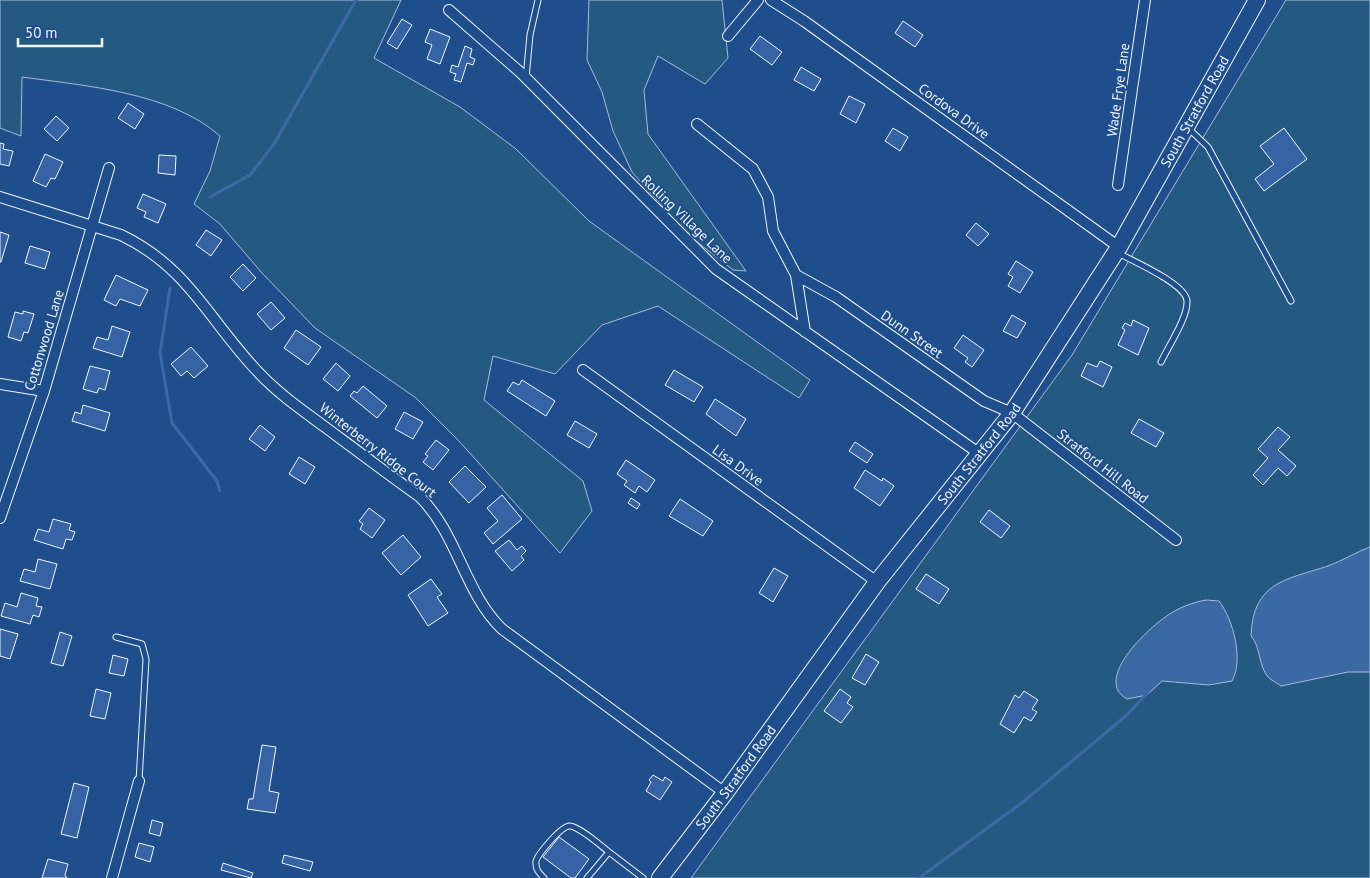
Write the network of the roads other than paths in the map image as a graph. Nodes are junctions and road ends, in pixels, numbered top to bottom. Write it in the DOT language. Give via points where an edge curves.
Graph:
graph roads {
  1 [pos="538,0"];
  2 [pos="758,0"];
  3 [pos="771,0"];
  4 [pos="1145,0"];
  5 [pos="1257,0"];
  6 [pos="449,10"];
  7 [pos="728,36"];
  8 [pos="526,78"];
  9 [pos="697,124"];
  10 [pos="1186,126"];
  11 [pos="109,168"];
  12 [pos="1118,185"];
  13 [pos="0,197"];
  14 [pos="93,225"];
  15 [pos="1117,249"];
  16 [pos="796,275"];
  17 [pos="1291,301"];
  18 [pos="805,332"];
  19 [pos="1161,362"];
  20 [pos="584,370"];
  21 [pos="0,384"];
  22 [pos="44,390"];
  23 [pos="1012,413"];
  24 [pos="980,454"];
  25 [pos="0,518"];
  26 [pos="1176,540"];
  27 [pos="877,582"];
  28 [pos="116,637"];
  29 [pos="139,781"];
  30 [pos="725,793"];
  31 [pos="608,852"];
  32 [pos="112,878"];
  33 [pos="544,878"];
  34 [pos="587,878"];
  35 [pos="643,878"];
  36 [pos="660,878"];
  1 -- 8 [label="lane" via="530,35"];
  2 -- 7 [label="street"];
  3 -- 15 [label="street, Cordova Drive" via="812,26"];
  4 -- 12 [label="street, Wade Frye Lane"];
  5 -- 10 [label="main road, South Stratford Road"];
  6 -- 8 [label="street, Rolling Village Lane"];
  8 -- 18 [label="street, Rolling Village Lane" via="716,270"];
  9 -- 16 [label="street" via="753,169 768,196 773,231"];
  10 -- 15 [label="main road, South Stratford Road"];
  10 -- 17 [label="lane" via="1208,147"];
  11 -- 14 [label="street, Cottonwood Lane"];
  13 -- 14 [label="street, Winterberry Ridge Court"];
  14 -- 22 [label="street, Cottonwood Lane"];
  14 -- 30 [label="street, Winterberry Ridge Court" via="140,244 158,258 189,285 241,354 273,387 431,508 450,538 477,597 502,629"];
  15 -- 19 [label="lane" via="1182,290 1187,300 1185,312"];
  15 -- 23 [label="main road, South Stratford Road"];
  16 -- 18 [label="street"];
  16 -- 23 [label="street, Dunn Street" via="836,297 984,401"];
  18 -- 24 [label="street, Rolling Village Lane"];
  20 -- 27 [label="street, Lisa Drive"];
  21 -- 22 [label="street"];
  22 -- 25 [label="street, Cottonwood Lane"];
  23 -- 24 [label="main road, South Stratford Road"];
  23 -- 26 [label="street, Stratford Hill Road"];
  24 -- 27 [label="main road, South Stratford Road"];
  27 -- 30 [label="main road, South Stratford Road"];
  28 -- 29 [label="lane" via="142,644 146,659"];
  29 -- 32 [label="street"];
  30 -- 36 [label="main road, South Stratford Road"];
  31 -- 33 [label="lane" via="576,828 561,828 536,860 536,869"];
  31 -- 34 [label="lane"];
  31 -- 35 [label="lane"];
}
